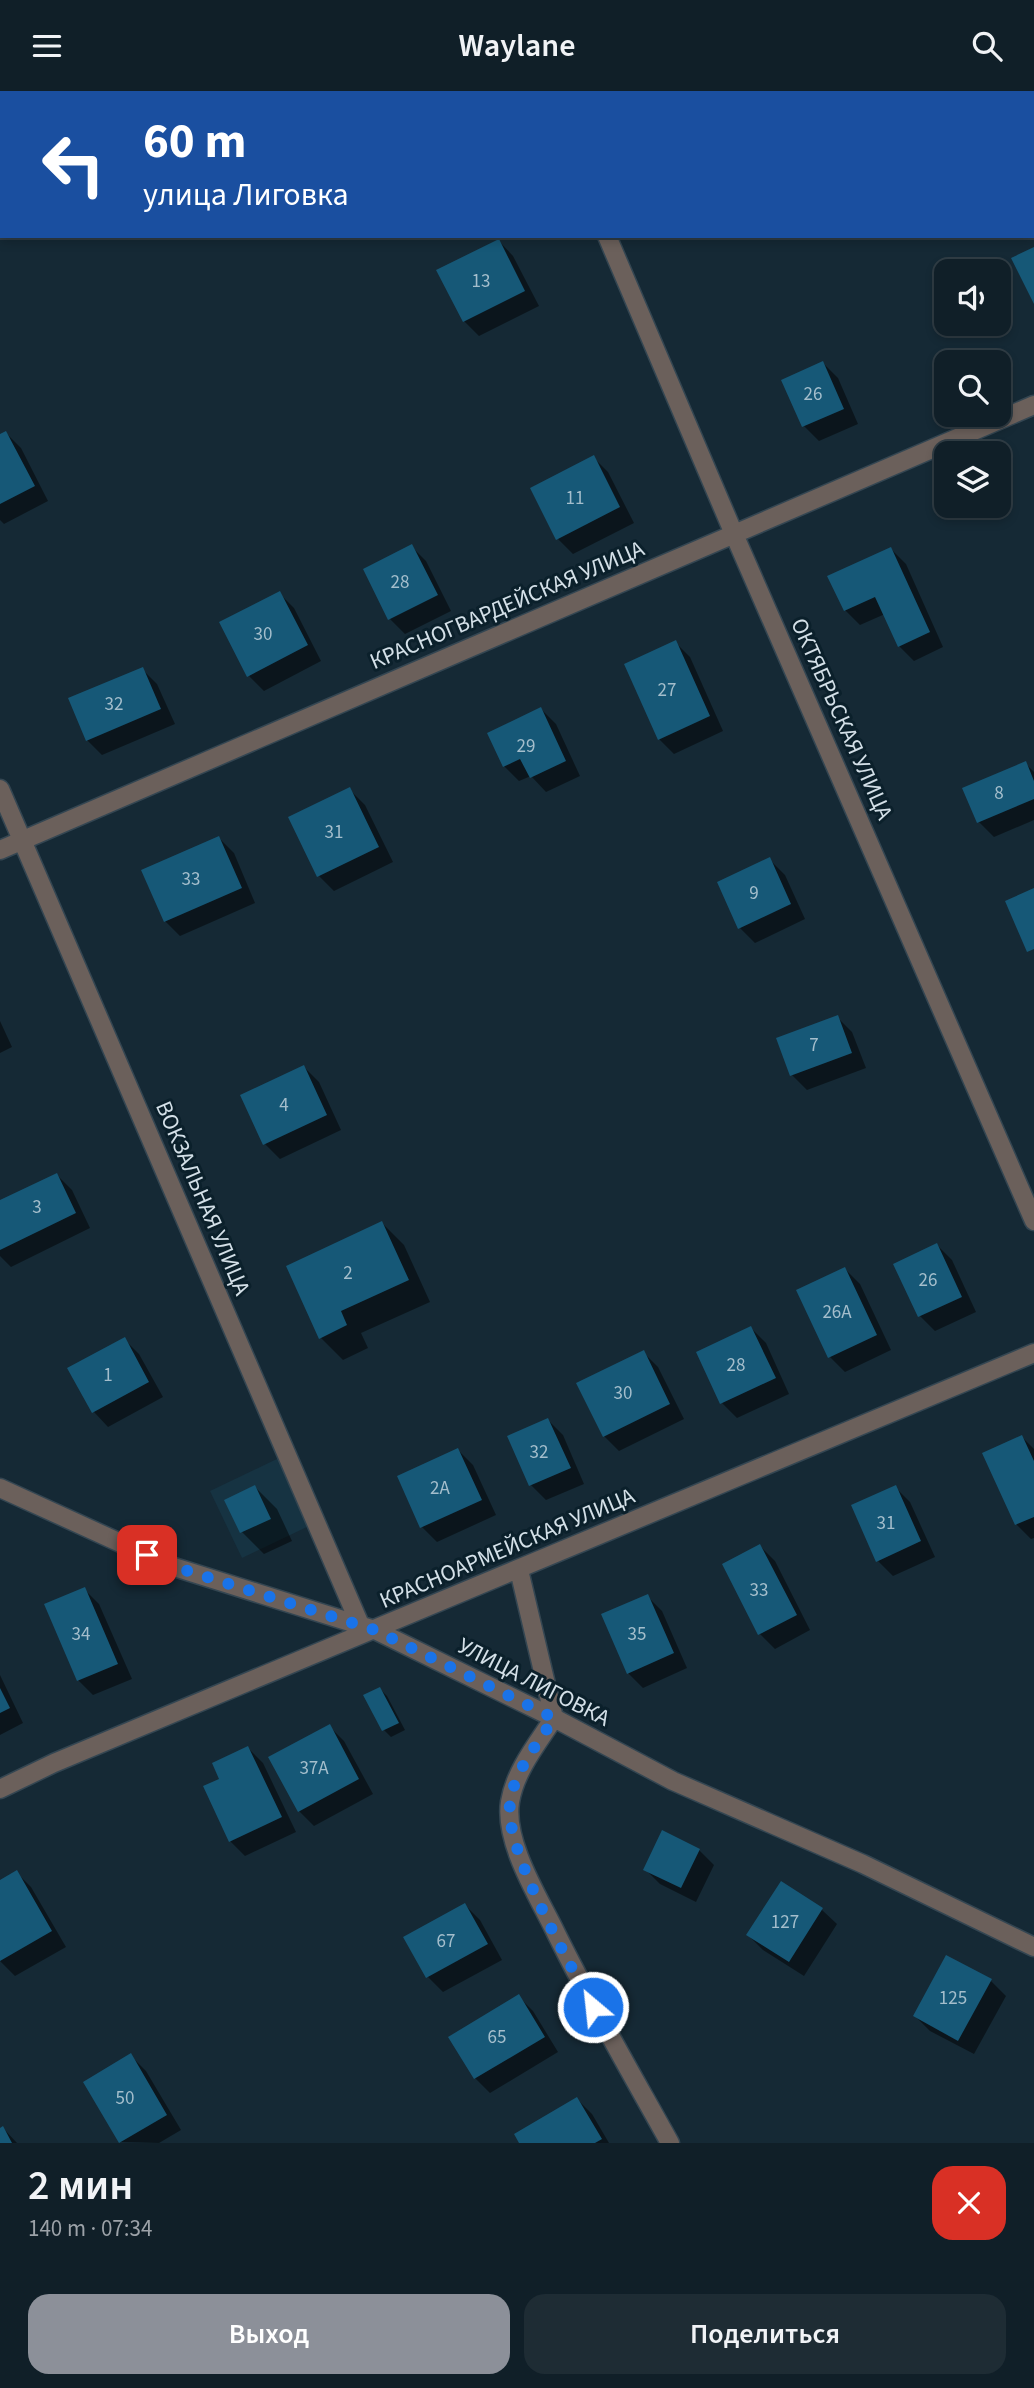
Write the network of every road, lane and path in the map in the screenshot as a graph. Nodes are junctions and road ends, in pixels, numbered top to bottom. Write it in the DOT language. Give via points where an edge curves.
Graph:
graph roads {
  1 [pos="608,238"];
  2 [pos="1034,405"];
  3 [pos="734,534"];
  4 [pos="0,789"];
  5 [pos="23,840"];
  6 [pos="0,851"];
  7 [pos="1034,1221"];
  8 [pos="1034,1353"];
  9 [pos="0,1488"];
  10 [pos="519,1570"];
  11 [pos="368,1629"];
  12 [pos="554,1718"];
  13 [pos="0,1789"];
  14 [pos="1034,1947"];
  15 [pos="670,2143"];
  1 -- 3 [label="street, ОКТЯБРЬСКАЯ УЛИЦА"];
  2 -- 3 [label="street, КРАСНОГВАРДЕЙСКАЯ УЛИЦА"];
  3 -- 5 [label="street, КРАСНОГВАРДЕЙСКАЯ УЛИЦА"];
  3 -- 7 [label="street, ОКТЯБРЬСКАЯ УЛИЦА"];
  4 -- 5 [label="street, ВОКЗАЛЬНАЯ УЛИЦА"];
  5 -- 6 [label="street, КРАСНОГВАРДЕЙСКАЯ УЛИЦА"];
  5 -- 11 [label="street, ВОКЗАЛЬНАЯ УЛИЦА"];
  8 -- 10 [label="street, КРАСНОАРМЕЙСКАЯ УЛИЦА"];
  9 -- 11 [label="street, УЛИЦА ЛИГОВКА" via="172,1566"];
  10 -- 11 [label="street, КРАСНОАРМЕЙСКАЯ УЛИЦА"];
  10 -- 12 [label="street"];
  11 -- 12 [label="street, УЛИЦА ЛИГОВКА"];
  11 -- 13 [label="street, КРАСНОАРМЕЙСКАЯ УЛИЦА"];
  12 -- 14 [label="street, УЛИЦА ЛИГОВКА" via="673,1781 863,1864"];
  12 -- 15 [label="street" via="516,1779 509,1805 512,1831 525,1871 581,1984"];
}
